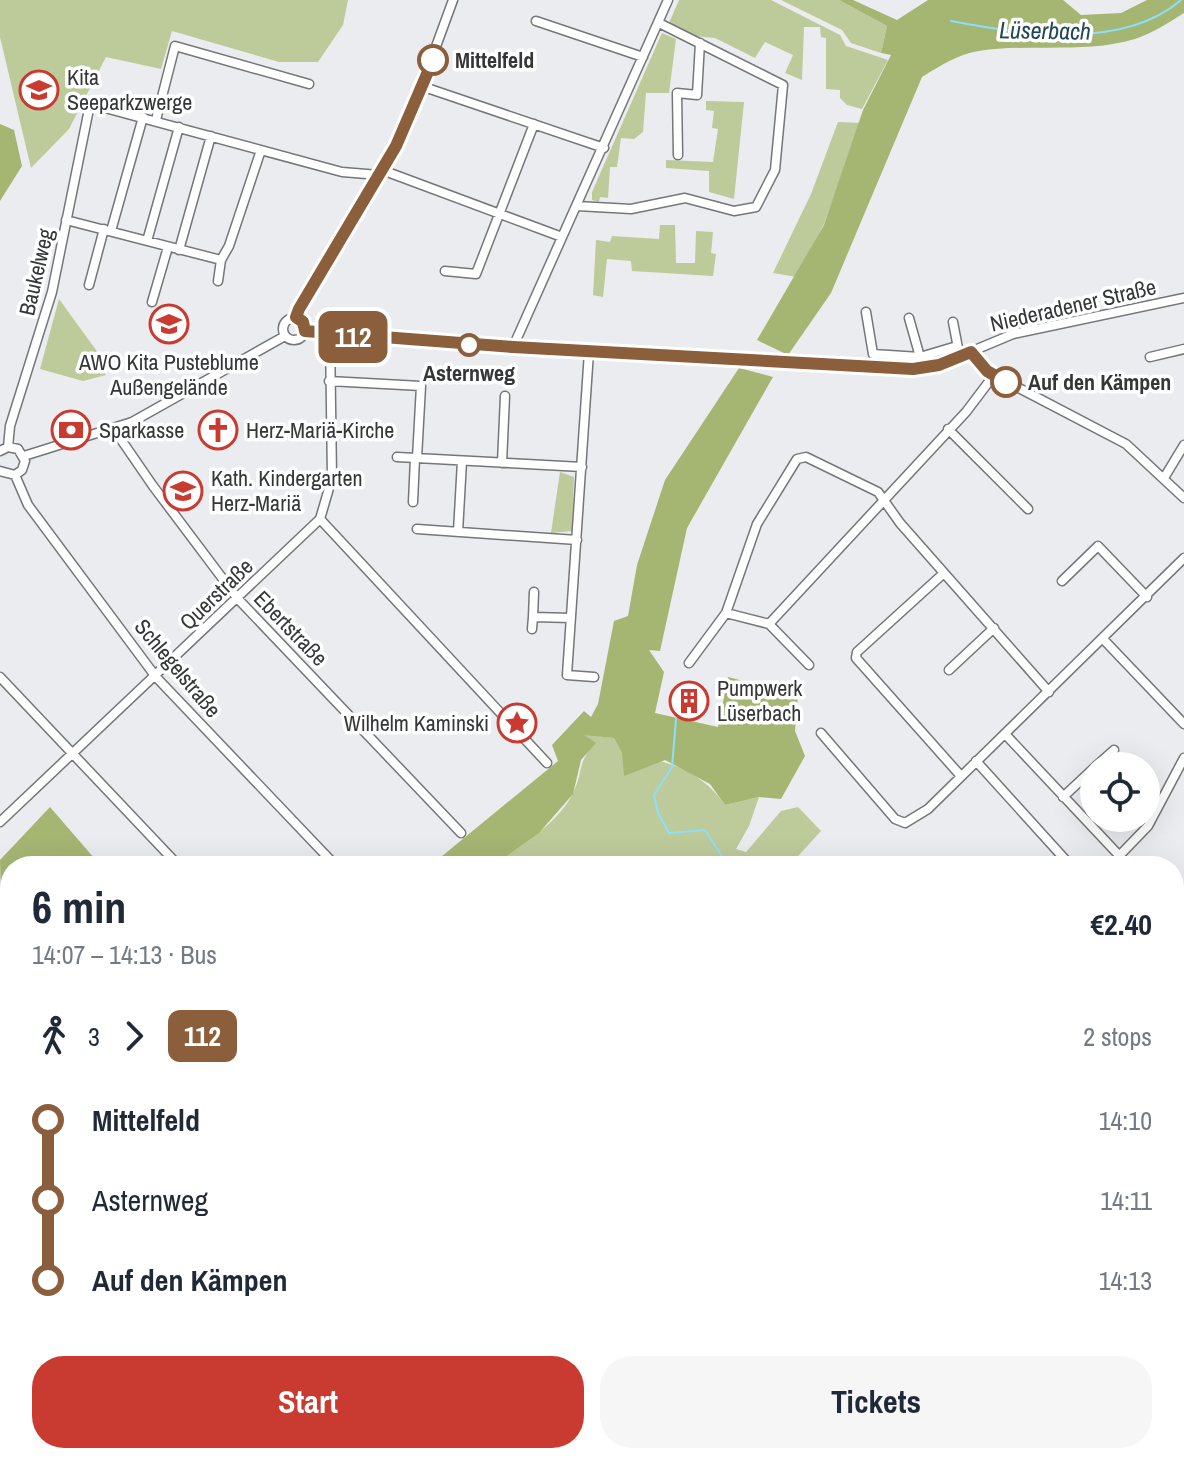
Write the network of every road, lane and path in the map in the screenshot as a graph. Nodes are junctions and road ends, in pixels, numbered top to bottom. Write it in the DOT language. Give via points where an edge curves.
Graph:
graph roads {
  1 [pos="453,0"];
  2 [pos="668,0"];
  3 [pos="536,21"];
  4 [pos="659,23"];
  5 [pos="700,43"];
  6 [pos="643,57"];
  7 [pos="309,84"];
  8 [pos="424,87"];
  9 [pos="143,117"];
  10 [pos="156,120"];
  11 [pos="534,124"];
  12 [pos="179,127"];
  13 [pos="211,136"];
  14 [pos="604,148"];
  15 [pos="261,150"];
  16 [pos="678,155"];
  17 [pos="380,172"];
  18 [pos="577,206"];
  19 [pos="502,214"];
  20 [pos="66,220"];
  21 [pos="108,230"];
  22 [pos="562,237"];
  23 [pos="147,241"];
  24 [pos="168,247"];
  25 [pos="179,250"];
  26 [pos="221,260"];
  27 [pos="445,271"];
  28 [pos="218,281"];
  29 [pos="89,285"];
  30 [pos="1184,298"];
  31 [pos="152,302"];
  32 [pos="866,312"];
  33 [pos="296,317"];
  34 [pos="909,318"];
  35 [pos="953,322"];
  36 [pos="305,331"];
  37 [pos="330,335"];
  38 [pos="285,336"];
  39 [pos="957,346"];
  40 [pos="513,347"];
  41 [pos="1184,349"];
  42 [pos="589,352"];
  43 [pos="967,353"];
  44 [pos="920,357"];
  45 [pos="1150,357"];
  46 [pos="994,375"];
  47 [pos="329,381"];
  48 [pos="505,396"];
  49 [pos="118,428"];
  50 [pos="948,429"];
  51 [pos="1184,445"];
  52 [pos="4,449"];
  53 [pos="24,456"];
  54 [pos="397,457"];
  55 [pos="416,458"];
  56 [pos="462,461"];
  57 [pos="502,463"];
  58 [pos="582,467"];
  59 [pos="0,471"];
  60 [pos="15,475"];
  61 [pos="1164,478"];
  62 [pos="883,498"];
  63 [pos="1184,498"];
  64 [pos="413,502"];
  65 [pos="1028,509"];
  66 [pos="320,519"];
  67 [pos="417,529"];
  68 [pos="458,532"];
  69 [pos="577,540"];
  70 [pos="1184,558"];
  71 [pos="944,573"];
  72 [pos="1062,581"];
  73 [pos="534,592"];
  74 [pos="1147,597"];
  75 [pos="238,599"];
  76 [pos="726,613"];
  77 [pos="533,617"];
  78 [pos="571,618"];
  79 [pos="769,624"];
  80 [pos="994,628"];
  81 [pos="532,629"];
  82 [pos="1104,640"];
  83 [pos="689,663"];
  84 [pos="809,665"];
  85 [pos="949,670"];
  86 [pos="0,677"];
  87 [pos="156,677"];
  88 [pos="594,677"];
  89 [pos="1049,692"];
  90 [pos="1184,724"];
  91 [pos="821,733"];
  92 [pos="1005,734"];
  93 [pos="72,753"];
  94 [pos="1184,758"];
  95 [pos="976,761"];
  96 [pos="547,763"];
  97 [pos="960,775"];
  98 [pos="1080,781"];
  99 [pos="1063,797"];
  100 [pos="0,822"];
  101 [pos="461,833"];
  102 [pos="170,856"];
  103 [pos="326,856"];
  104 [pos="1062,856"];
  105 [pos="1119,856"];
  1 -- 8 [label="street"];
  2 -- 4 [label="street"];
  3 -- 6 [label="street"];
  4 -- 5 [label="street"];
  4 -- 6 [label="street"];
  5 -- 16 [label="street" via="697,95 677,93"];
  5 -- 18 [label="street" via="783,85 775,170 756,207 734,211 685,198 631,209"];
  6 -- 14 [label="street"];
  7 -- 10 [label="street" via="175,46"];
  8 -- 11 [label="street"];
  8 -- 17 [label="street"];
  9 -- 10 [label="street"];
  9 -- 20 [label="street, Baukelweg" via="94,105 89,109"];
  9 -- 21 [label="street"];
  10 -- 12 [label="street"];
  11 -- 14 [label="street"];
  11 -- 19 [label="street"];
  12 -- 13 [label="street"];
  12 -- 23 [label="street"];
  13 -- 15 [label="street"];
  13 -- 25 [label="street"];
  14 -- 18 [label="street"];
  15 -- 17 [label="street" via="342,172"];
  15 -- 26 [label="street"];
  17 -- 19 [label="street"];
  17 -- 33 [label="street"];
  18 -- 22 [label="street"];
  19 -- 22 [label="street"];
  19 -- 27 [label="street" via="476,274"];
  20 -- 21 [label="street"];
  20 -- 52 [label="street, Baukelweg" via="52,292"];
  21 -- 23 [label="street"];
  21 -- 29 [label="street"];
  22 -- 40 [label="street"];
  23 -- 24 [label="street"];
  24 -- 25 [label="street"];
  24 -- 31 [label="street"];
  25 -- 26 [label="street"];
  26 -- 28 [label="street"];
  30 -- 43 [label="street, Niederadener Straße" via="1025,331"];
  32 -- 44 [label="street" via="873,354"];
  33 -- 36 [label="street"];
  33 -- 38 [label="street" via="283,325"];
  34 -- 44 [label="street"];
  35 -- 39 [label="street"];
  36 -- 37 [label="street, Niederadener Straße"];
  36 -- 38 [label="street" via="296,340"];
  37 -- 40 [label="street, Niederadener Straße"];
  37 -- 47 [label="street, Querstraße"];
  38 -- 49 [label="street"];
  39 -- 43 [label="street"];
  39 -- 44 [label="street"];
  40 -- 42 [label="street, Niederadener Straße"];
  41 -- 45 [label="street"];
  42 -- 43 [label="street, Niederadener Straße" via="913,369"];
  42 -- 58 [label="street"];
  43 -- 46 [label="street"];
  46 -- 50 [label="street"];
  46 -- 61 [label="street" via="1126,444"];
  47 -- 55 [label="street" via="421,386"];
  47 -- 66 [label="street, Querstraße" via="332,478"];
  48 -- 57 [label="street"];
  49 -- 53 [label="street"];
  49 -- 75 [label="street, Ebertstraße" via="153,486"];
  50 -- 62 [label="street"];
  50 -- 65 [label="street"];
  51 -- 61 [label="street"];
  52 -- 53 [label="street" via="18,449"];
  53 -- 60 [label="street" via="22,470"];
  54 -- 55 [label="street"];
  55 -- 56 [label="street"];
  55 -- 64 [label="street"];
  56 -- 57 [label="street"];
  56 -- 68 [label="street"];
  57 -- 58 [label="street"];
  58 -- 69 [label="street"];
  59 -- 60 [label="street"];
  60 -- 87 [label="street, Schlegelstraße" via="28,505"];
  61 -- 63 [label="street"];
  62 -- 71 [label="street"];
  62 -- 76 [label="street" via="806,457 797,459 757,524"];
  62 -- 79 [label="street"];
  66 -- 75 [label="street, Querstraße"];
  66 -- 96 [label="street"];
  67 -- 68 [label="street"];
  68 -- 69 [label="street"];
  69 -- 78 [label="street"];
  70 -- 74 [label="street"];
  71 -- 80 [label="street"];
  71 -- 97 [label="street" via="856,658"];
  72 -- 74 [label="street" via="1098,546"];
  73 -- 77 [label="street"];
  74 -- 82 [label="street"];
  75 -- 87 [label="street, Querstraße"];
  75 -- 101 [label="street, Ebertstraße"];
  76 -- 79 [label="street"];
  76 -- 83 [label="street"];
  77 -- 78 [label="street"];
  77 -- 81 [label="street"];
  78 -- 88 [label="street" via="567,675"];
  79 -- 84 [label="street"];
  80 -- 85 [label="street"];
  80 -- 89 [label="street"];
  82 -- 89 [label="street"];
  82 -- 90 [label="street"];
  86 -- 93 [label="street"];
  87 -- 93 [label="street, Querstraße"];
  87 -- 103 [label="street, Schlegelstraße"];
  89 -- 92 [label="street"];
  91 -- 97 [label="street" via="901,823 928,809"];
  92 -- 95 [label="street"];
  92 -- 99 [label="street"];
  93 -- 100 [label="street, Querstraße"];
  93 -- 102 [label="street"];
  94 -- 105 [label="street" via="1148,826"];
  95 -- 97 [label="street"];
  95 -- 104 [label="street"];
  98 -- 99 [label="street"];
  99 -- 105 [label="street"];
}
